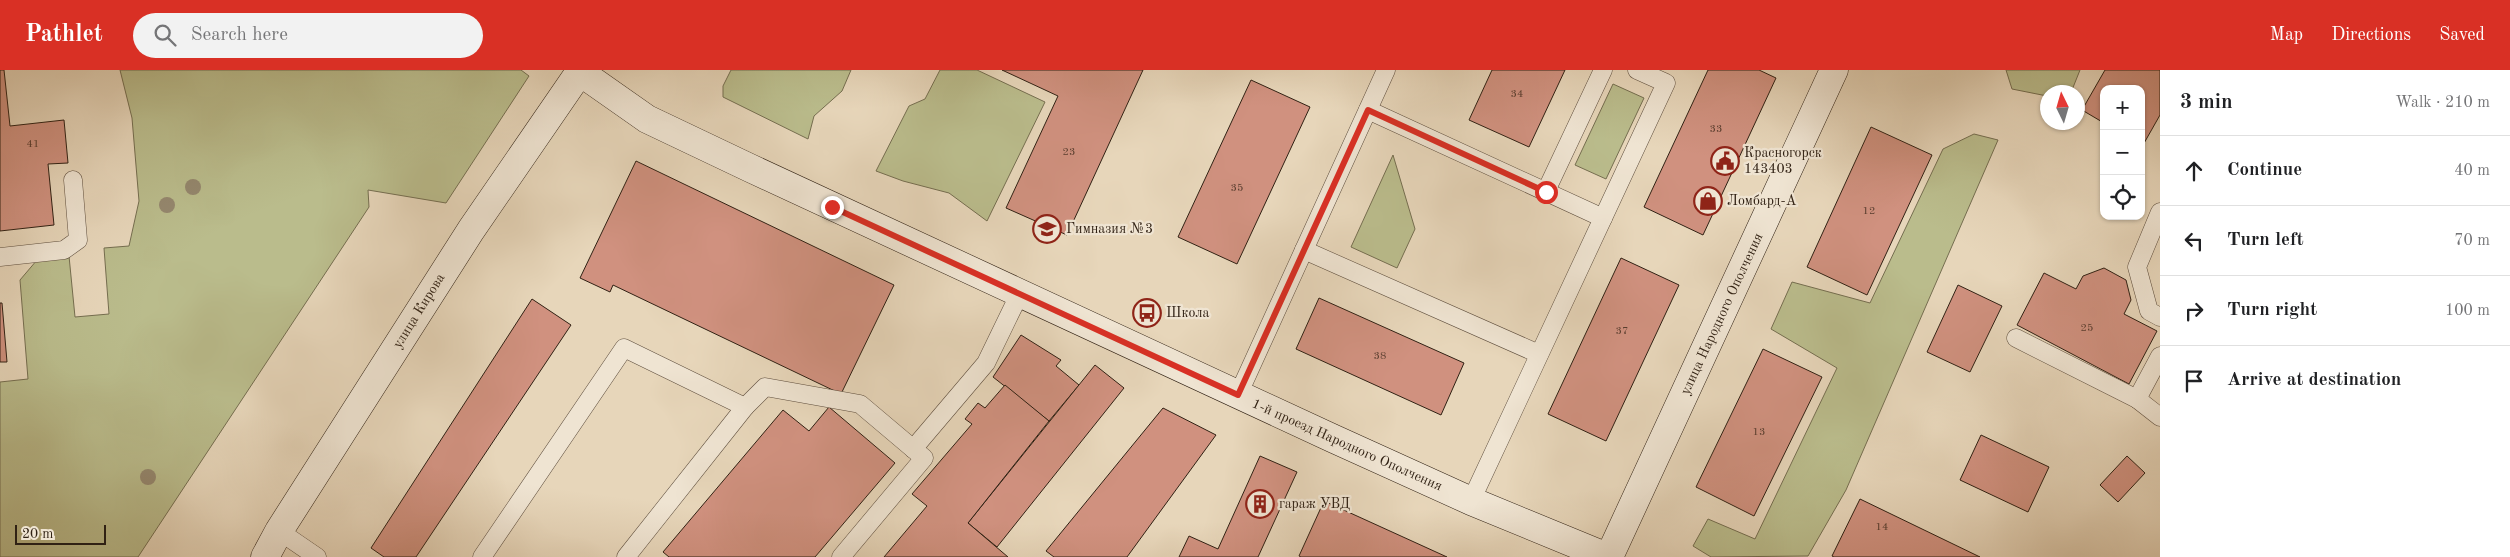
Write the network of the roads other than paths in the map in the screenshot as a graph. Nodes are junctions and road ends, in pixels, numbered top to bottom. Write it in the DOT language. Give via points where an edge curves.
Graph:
graph roads {
  1 [pos="1386,70"];
  2 [pos="1603,70"];
  3 [pos="1637,70"];
  4 [pos="1834,70"];
  5 [pos="581,71"];
  6 [pos="1368,110"];
  7 [pos="73,180"];
  8 [pos="1546,192"];
  9 [pos="2160,212"];
  10 [pos="1603,218"];
  11 [pos="1304,250"];
  12 [pos="0,257"];
  13 [pos="1019,295"];
  14 [pos="2160,317"];
  15 [pos="2016,338"];
  16 [pos="1539,354"];
  17 [pos="2160,356"];
  18 [pos="1238,395"];
  19 [pos="2137,399"];
  20 [pos="745,407"];
  21 [pos="2160,417"];
  22 [pos="912,449"];
  23 [pos="1471,501"];
  24 [pos="279,531"];
  25 [pos="265,557"];
  26 [pos="317,557"];
  27 [pos="482,557"];
  28 [pos="626,557"];
  29 [pos="841,557"];
  30 [pos="1608,557"];
  1 -- 6 [label="lane"];
  2 -- 8 [label="lane"];
  3 -- 10 [label="lane" via="1666,84"];
  4 -- 30 [label="street, улица Народного Ополчения"];
  5 -- 13 [label="street, 1-й проезд Народного Ополчения" via="647,119"];
  5 -- 24 [label="street, улица Кирова" via="470,230"];
  6 -- 8 [label="lane"];
  6 -- 11 [label="lane"];
  7 -- 12 [label="lane" via="78,240 64,250"];
  8 -- 10 [label="lane"];
  9 -- 14 [label="lane" via="2137,266 2149,311"];
  10 -- 16 [label="lane"];
  11 -- 16 [label="lane"];
  11 -- 18 [label="lane"];
  13 -- 18 [label="street, 1-й проезд Народного Ополчения"];
  13 -- 22 [label="lane" via="986,363"];
  15 -- 19 [label="lane"];
  16 -- 23 [label="lane"];
  17 -- 19 [label="lane"];
  18 -- 23 [label="street, 1-й проезд Народного Ополчения"];
  19 -- 21 [label="lane"];
  20 -- 22 [label="lane" via="765,387 860,404"];
  20 -- 27 [label="lane" via="624,348"];
  20 -- 28 [label="lane"];
  22 -- 29 [label="lane" via="924,458"];
  23 -- 30 [label="street, 1-й проезд Народного Ополчения"];
  24 -- 25 [label="street, улица Кирова"];
  24 -- 26 [label="lane"];
}
